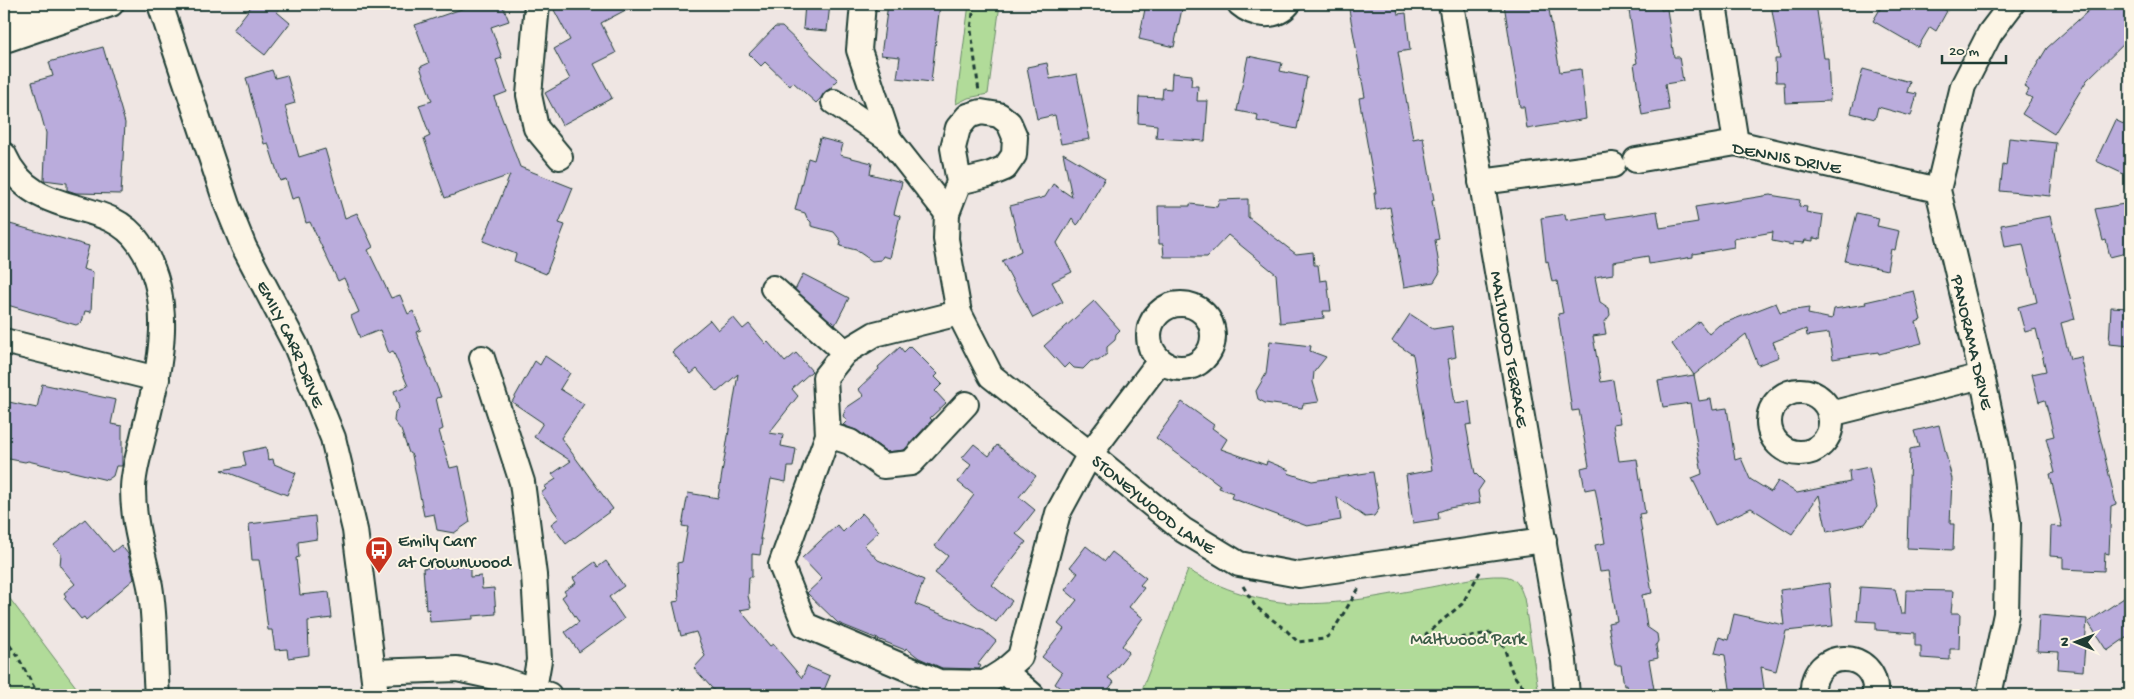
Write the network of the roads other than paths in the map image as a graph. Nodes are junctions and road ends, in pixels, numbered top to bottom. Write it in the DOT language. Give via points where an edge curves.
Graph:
graph roads {
  1 [pos="50,4"];
  2 [pos="111,4"];
  3 [pos="160,4"];
  4 [pos="537,4"];
  5 [pos="862,4"];
  6 [pos="1240,4"];
  7 [pos="1288,4"];
  8 [pos="1451,4"];
  9 [pos="1714,4"];
  10 [pos="2012,4"];
  11 [pos="4,20"];
  12 [pos="4,38"];
  13 [pos="834,102"];
  14 [pos="889,139"];
  15 [pos="1736,144"];
  16 [pos="4,155"];
  17 [pos="560,157"];
  18 [pos="958,182"];
  19 [pos="1481,182"];
  20 [pos="1938,190"];
  21 [pos="948,213"];
  22 [pos="773,288"];
  23 [pos="959,313"];
  24 [pos="4,341"];
  25 [pos="845,352"];
  26 [pos="482,358"];
  27 [pos="1160,361"];
  28 [pos="1982,376"];
  29 [pos="157,379"];
  30 [pos="966,404"];
  31 [pos="1830,414"];
  32 [pos="828,435"];
  33 [pos="1090,454"];
  34 [pos="1544,540"];
  35 [pos="1004,671"];
  36 [pos="375,684"];
  37 [pos="541,692"];
  38 [pos="157,695"];
  39 [pos="1032,695"];
  40 [pos="1567,695"];
  41 [pos="1813,695"];
  42 [pos="1874,695"];
  43 [pos="1989,695"];
  1 -- 11 [label="street"];
  2 -- 12 [label="street"];
  3 -- 36 [label="street, EMILY CARR DRIVE" via="227,205 244,247 296,346 333,438 355,530"];
  4 -- 17 [label="street" via="529,95 536,128"];
  5 -- 14 [label="street" via="859,50"];
  6 -- 7 [label="street" via="1263,15 1275,13"];
  8 -- 19 [label="street, MALTWOOD TERRACE"];
  9 -- 15 [label="street"];
  10 -- 20 [label="street, PANORAMA DRIVE" via="1990,33 1963,86"];
  13 -- 14 [label="street"];
  14 -- 21 [label="street"];
  15 -- 19 [label="street, DENNIS DRIVE"];
  15 -- 20 [label="street, DENNIS DRIVE"];
  16 -- 29 [label="street" via="14,174 39,196 111,220 138,241 156,278 161,300 163,341"];
  18 -- 18 [label="street, STONEYWOOD LANE" via="1005,168 1014,155 1015,137 1009,123 999,115 981,112 968,116 958,128 953,148"];
  18 -- 21 [label="street, STONEYWOOD LANE"];
  19 -- 34 [label="street, MALTWOOD TERRACE"];
  20 -- 28 [label="street, PANORAMA DRIVE"];
  21 -- 23 [label="street, STONEYWOOD LANE" via="946,239"];
  22 -- 25 [label="street"];
  23 -- 25 [label="street" via="875,334"];
  23 -- 33 [label="street, STONEYWOOD LANE" via="991,376"];
  24 -- 29 [label="street"];
  25 -- 32 [label="street" via="825,377"];
  26 -- 37 [label="street" via="522,482 534,575"];
  27 -- 33 [label="street"];
  28 -- 31 [label="street"];
  28 -- 43 [label="street, PANORAMA DRIVE" via="2008,522 2006,614"];
  29 -- 38 [label="street" via="133,487 136,530 154,617"];
  30 -- 32 [label="street" via="912,463 883,466 850,442"];
  32 -- 35 [label="street" via="782,565 805,625 939,682 985,683"];
  33 -- 34 [label="street, STONEYWOOD LANE" via="1183,530 1239,564 1300,575"];
  33 -- 35 [label="street" via="1058,514 1020,657"];
  34 -- 40 [label="street, MALTWOOD TERRACE"];
  35 -- 39 [label="street"];
  36 -- 37 [label="street" via="457,670 494,677"];
  41 -- 42 [label="street" via="1817,674 1826,664 1838,659 1851,659 1872,674"];
}
